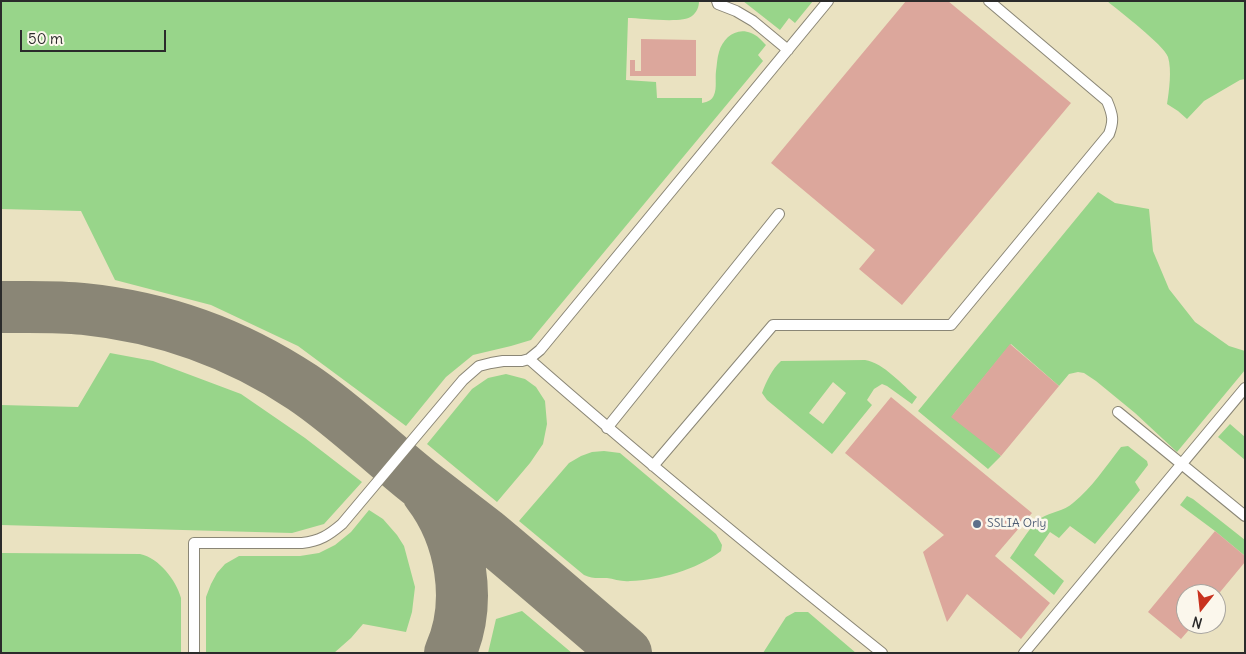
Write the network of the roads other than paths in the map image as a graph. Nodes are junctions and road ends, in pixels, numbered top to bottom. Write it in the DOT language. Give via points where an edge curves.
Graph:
graph roads {
  1 [pos="717,1"];
  2 [pos="828,1"];
  3 [pos="989,1"];
  4 [pos="788,50"];
  5 [pos="780,214"];
  6 [pos="529,359"];
  7 [pos="1245,388"];
  8 [pos="1118,412"];
  9 [pos="607,428"];
  10 [pos="1182,465"];
  11 [pos="653,466"];
  12 [pos="1245,516"];
  13 [pos="194,653"];
  14 [pos="882,653"];
  15 [pos="1024,653"];
  1 -- 4 [label="lane" via="753,21"];
  2 -- 4 [label="lane"];
  3 -- 11 [label="lane" via="1107,101 1113,123 1109,134 951,325 773,325"];
  4 -- 6 [label="lane" via="540,350"];
  5 -- 9 [label="lane"];
  6 -- 9 [label="lane"];
  6 -- 13 [label="lane" via="490,363 470,373 342,524 324,538 302,543 194,543"];
  7 -- 10 [label="lane"];
  8 -- 10 [label="lane"];
  9 -- 11 [label="lane"];
  10 -- 12 [label="lane"];
  10 -- 15 [label="lane"];
  11 -- 14 [label="lane"];
}
